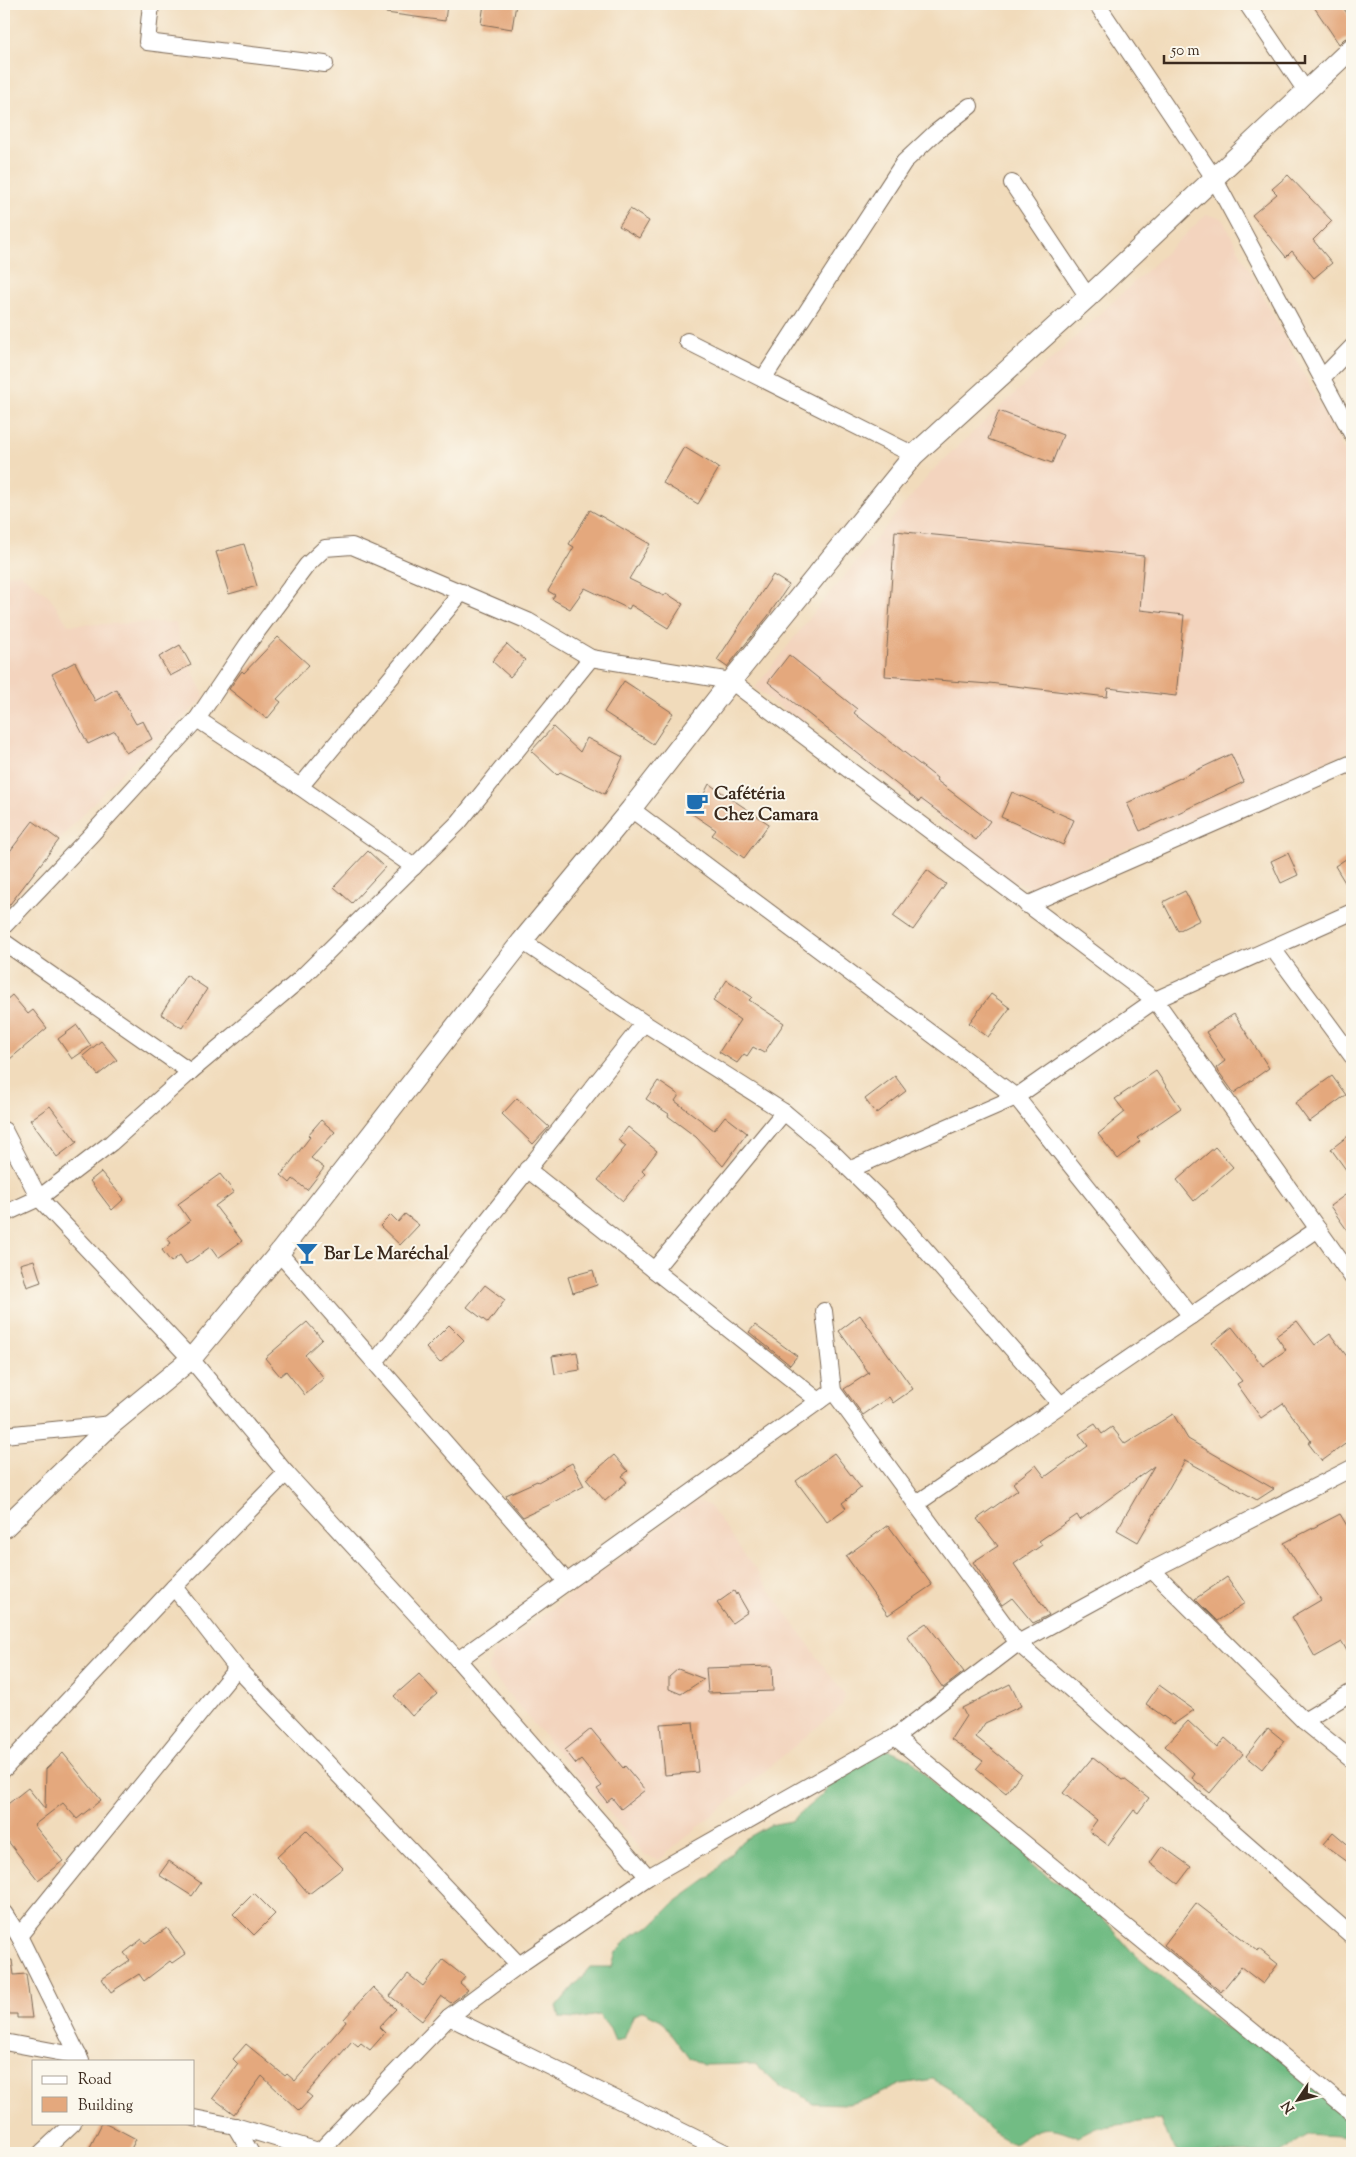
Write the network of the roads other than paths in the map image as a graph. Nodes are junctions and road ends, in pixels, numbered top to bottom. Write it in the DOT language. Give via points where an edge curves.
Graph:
graph roads {
  1 [pos="151,4"];
  2 [pos="1097,4"];
  3 [pos="1248,4"];
  4 [pos="1352,48"];
  5 [pos="326,64"];
  6 [pos="1306,91"];
  7 [pos="970,106"];
  8 [pos="1214,178"];
  9 [pos="1012,183"];
  10 [pos="1088,297"];
  11 [pos="687,341"];
  12 [pos="1352,347"];
  13 [pos="1322,378"];
  14 [pos="763,380"];
  15 [pos="1352,434"];
  16 [pos="914,455"];
  17 [pos="462,592"];
  18 [pos="591,658"];
  19 [pos="731,681"];
  20 [pos="197,719"];
  21 [pos="1352,763"];
  22 [pos="300,787"];
  23 [pos="632,809"];
  24 [pos="414,868"];
  25 [pos="1027,905"];
  26 [pos="1352,912"];
  27 [pos="4,926"];
  28 [pos="522,941"];
  29 [pos="4,942"];
  30 [pos="1273,949"];
  31 [pos="1155,1000"];
  32 [pos="644,1022"];
  33 [pos="1352,1056"];
  34 [pos="190,1072"];
  35 [pos="1016,1097"];
  36 [pos="784,1112"];
  37 [pos="4,1130"];
  38 [pos="527,1169"];
  39 [pos="851,1169"];
  40 [pos="38,1198"];
  41 [pos="4,1214"];
  42 [pos="1318,1229"];
  43 [pos="279,1253"];
  44 [pos="654,1270"];
  45 [pos="1352,1277"];
  46 [pos="824,1311"];
  47 [pos="1191,1316"];
  48 [pos="191,1359"];
  49 [pos="375,1362"];
  50 [pos="833,1391"];
  51 [pos="819,1401"];
  52 [pos="1061,1405"];
  53 [pos="112,1424"];
  54 [pos="4,1435"];
  55 [pos="1352,1468"];
  56 [pos="286,1473"];
  57 [pos="916,1504"];
  58 [pos="4,1528"];
  59 [pos="1152,1570"];
  60 [pos="567,1582"];
  61 [pos="174,1588"];
  62 [pos="1018,1643"];
  63 [pos="458,1660"];
  64 [pos="237,1668"];
  65 [pos="1352,1692"];
  66 [pos="1304,1721"];
  67 [pos="895,1738"];
  68 [pos="1352,1760"];
  69 [pos="4,1769"];
  70 [pos="648,1877"];
  71 [pos="4,1913"];
  72 [pos="19,1936"];
  73 [pos="1352,1936"];
  74 [pos="519,1965"];
  75 [pos="449,2017"];
  76 [pos="4,2042"];
  77 [pos="80,2058"];
  78 [pos="1352,2112"];
  79 [pos="195,2118"];
  80 [pos="72,2124"];
  81 [pos="235,2126"];
  82 [pos="320,2152"];
  83 [pos="41,2153"];
  84 [pos="252,2153"];
  85 [pos="726,2153"];
  1 -- 5 [label="street" via="147,42"];
  2 -- 8 [label="street"];
  3 -- 6 [label="street"];
  4 -- 6 [label="street"];
  6 -- 8 [label="street"];
  7 -- 14 [label="street" via="904,162"];
  8 -- 10 [label="street"];
  8 -- 13 [label="street"];
  9 -- 10 [label="street"];
  10 -- 16 [label="street"];
  11 -- 14 [label="street"];
  12 -- 13 [label="street"];
  13 -- 15 [label="street"];
  14 -- 16 [label="street"];
  16 -- 19 [label="street"];
  17 -- 18 [label="street" via="528,621"];
  17 -- 20 [label="street" via="352,546 325,548 307,565 247,645"];
  17 -- 22 [label="street"];
  18 -- 19 [label="street"];
  18 -- 24 [label="street" via="460,822"];
  19 -- 23 [label="street"];
  19 -- 25 [label="street"];
  20 -- 22 [label="street"];
  20 -- 27 [label="street"];
  21 -- 25 [label="street"];
  22 -- 24 [label="street"];
  23 -- 28 [label="street"];
  23 -- 35 [label="street"];
  24 -- 34 [label="street" via="298,981"];
  25 -- 31 [label="street"];
  26 -- 30 [label="street"];
  28 -- 32 [label="street"];
  28 -- 43 [label="street"];
  29 -- 34 [label="street"];
  30 -- 31 [label="street"];
  30 -- 33 [label="street"];
  31 -- 35 [label="street"];
  31 -- 42 [label="street"];
  32 -- 36 [label="street"];
  32 -- 38 [label="street"];
  34 -- 40 [label="street" via="111,1143"];
  35 -- 39 [label="street"];
  35 -- 47 [label="street"];
  36 -- 39 [label="street"];
  36 -- 44 [label="street"];
  37 -- 40 [label="street"];
  38 -- 44 [label="street"];
  38 -- 49 [label="street"];
  39 -- 52 [label="street"];
  40 -- 41 [label="street"];
  40 -- 48 [label="street"];
  42 -- 45 [label="street"];
  42 -- 47 [label="street"];
  43 -- 48 [label="street"];
  43 -- 49 [label="street"];
  44 -- 51 [label="street"];
  46 -- 50 [label="street"];
  47 -- 52 [label="street"];
  48 -- 53 [label="street"];
  48 -- 56 [label="street"];
  49 -- 60 [label="street"];
  50 -- 51 [label="street"];
  50 -- 57 [label="street"];
  51 -- 60 [label="street"];
  52 -- 57 [label="street"];
  53 -- 54 [label="street"];
  53 -- 58 [label="street"];
  55 -- 59 [label="street"];
  56 -- 61 [label="street"];
  56 -- 63 [label="street"];
  57 -- 62 [label="street"];
  59 -- 62 [label="street"];
  59 -- 66 [label="street"];
  60 -- 63 [label="street"];
  61 -- 64 [label="street"];
  61 -- 69 [label="street"];
  62 -- 67 [label="street"];
  62 -- 73 [label="street"];
  63 -- 70 [label="street"];
  64 -- 72 [label="street"];
  64 -- 74 [label="street"];
  65 -- 66 [label="street"];
  66 -- 68 [label="street"];
  67 -- 70 [label="street"];
  67 -- 78 [label="street"];
  70 -- 74 [label="street"];
  71 -- 72 [label="street"];
  72 -- 77 [label="street"];
  74 -- 75 [label="street"];
  75 -- 82 [label="street"];
  75 -- 85 [label="street"];
  76 -- 77 [label="street"];
  79 -- 81 [label="street"];
  80 -- 83 [label="street"];
  81 -- 82 [label="street"];
  81 -- 84 [label="street"];
}
